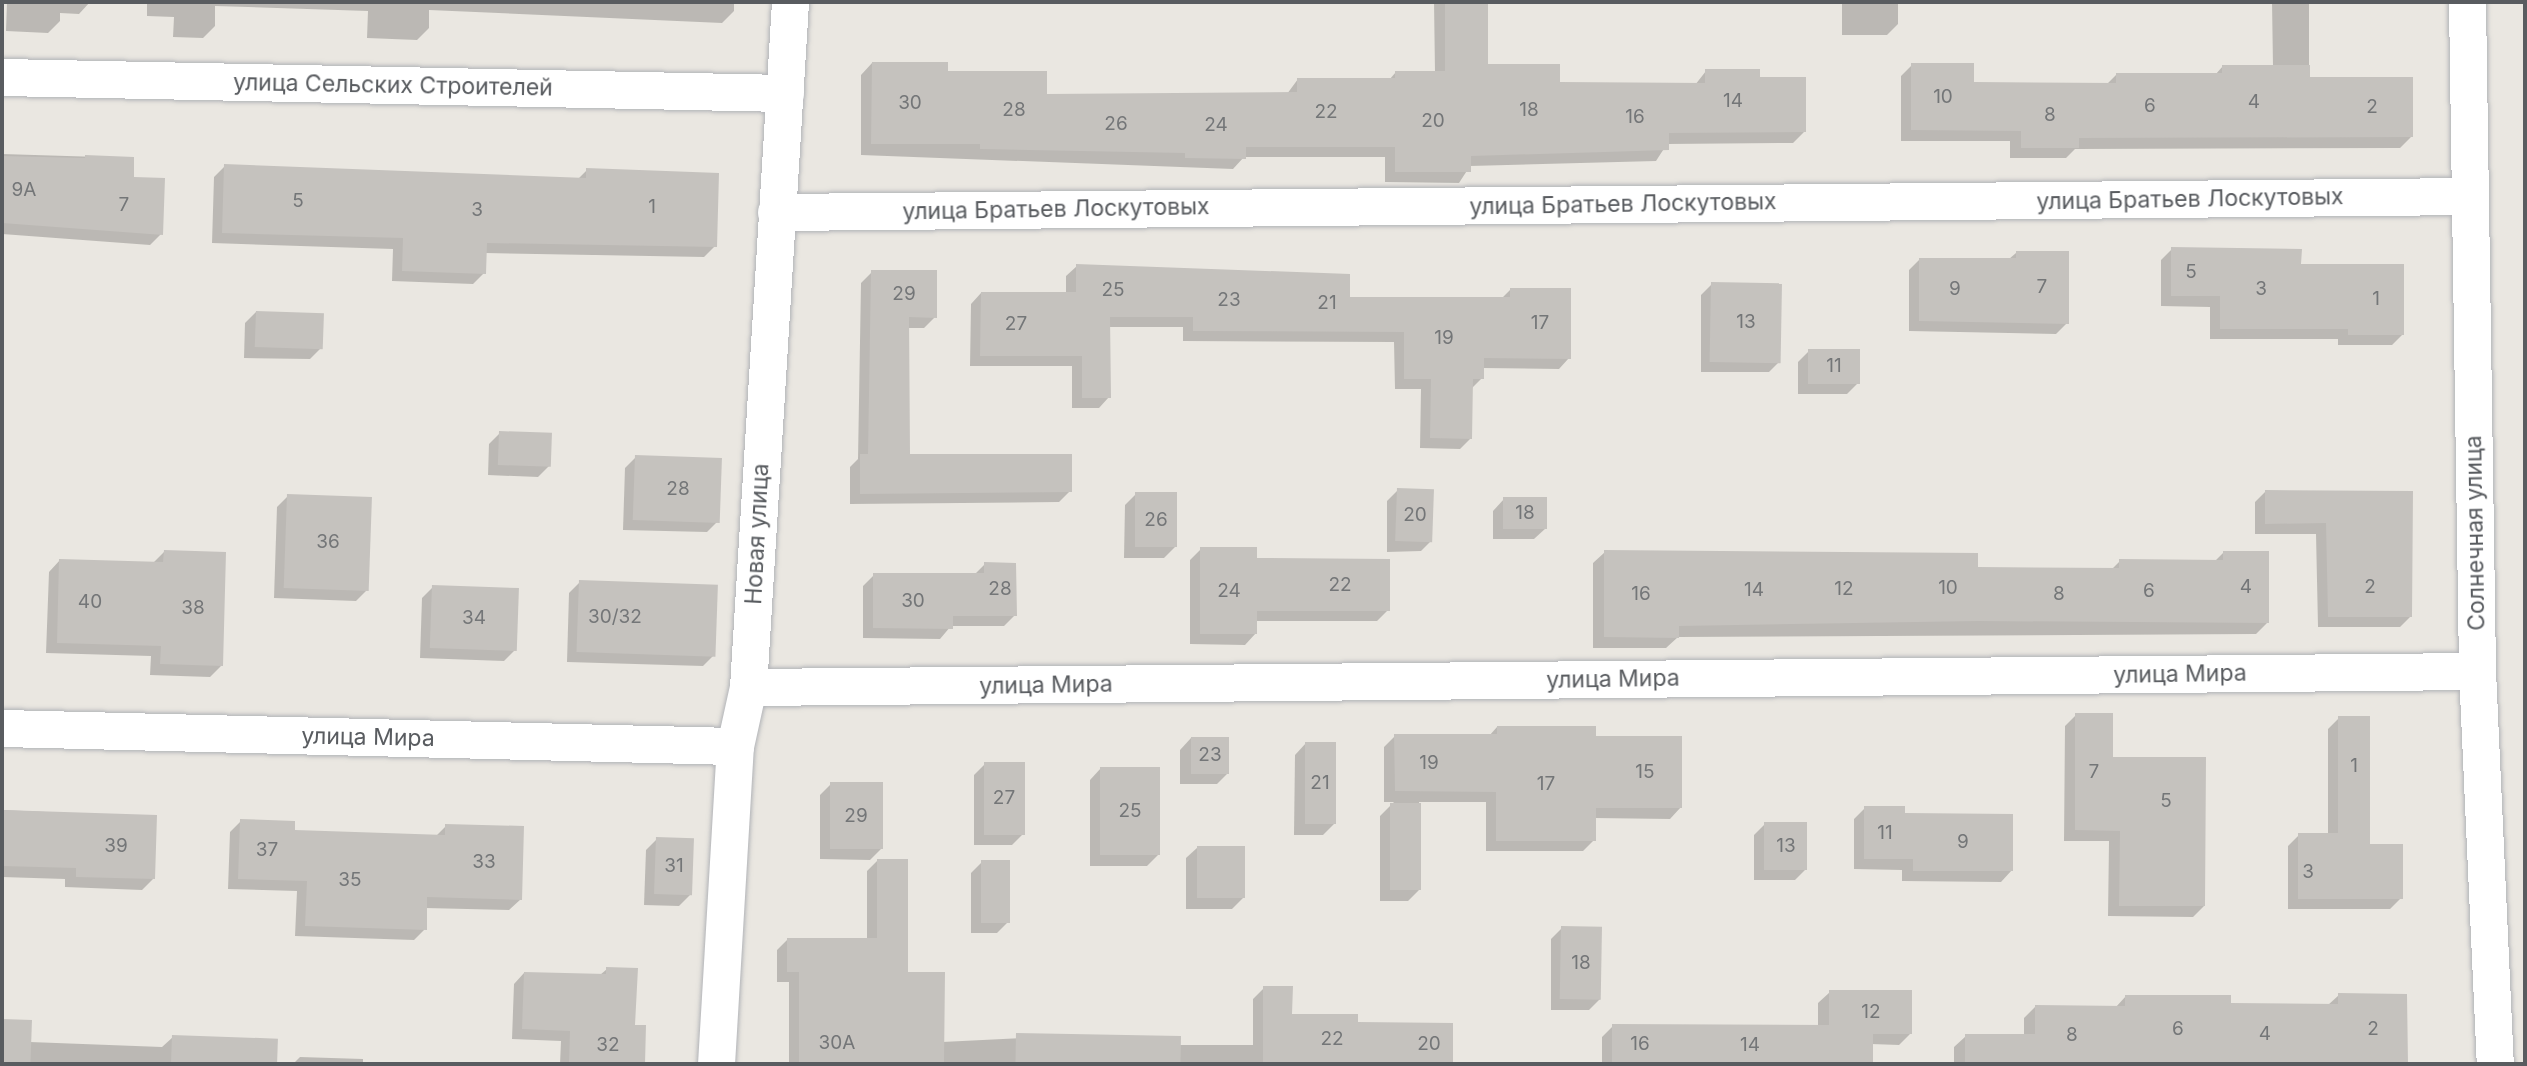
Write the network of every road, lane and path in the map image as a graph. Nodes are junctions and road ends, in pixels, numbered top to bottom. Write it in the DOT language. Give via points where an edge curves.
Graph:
graph roads {
  1 [pos="790,2"];
  2 [pos="2468,2"];
  3 [pos="2,77"];
  4 [pos="785,93"];
  5 [pos="2469,196"];
  6 [pos="776,212"];
  7 [pos="2477,671"];
  8 [pos="748,687"];
  9 [pos="2,728"];
  10 [pos="735,746"];
  11 [pos="716,1064"];
  12 [pos="2495,1064"];
  1 -- 4 [label="street, Новая улица"];
  2 -- 5 [label="street, Солнечная улица"];
  3 -- 4 [label="street, улица Сельских Строителей"];
  4 -- 6 [label="street, Новая улица"];
  5 -- 6 [label="street, улица Братьев Лоскутовых"];
  5 -- 7 [label="street, Солнечная улица"];
  6 -- 8 [label="street, Новая улица"];
  7 -- 8 [label="street, улица Мира"];
  7 -- 12 [label="street, Солнечная улица"];
  8 -- 10 [label="street, Новая улица"];
  9 -- 10 [label="street, улица Мира"];
  10 -- 11 [label="street, Новая улица"];
}
